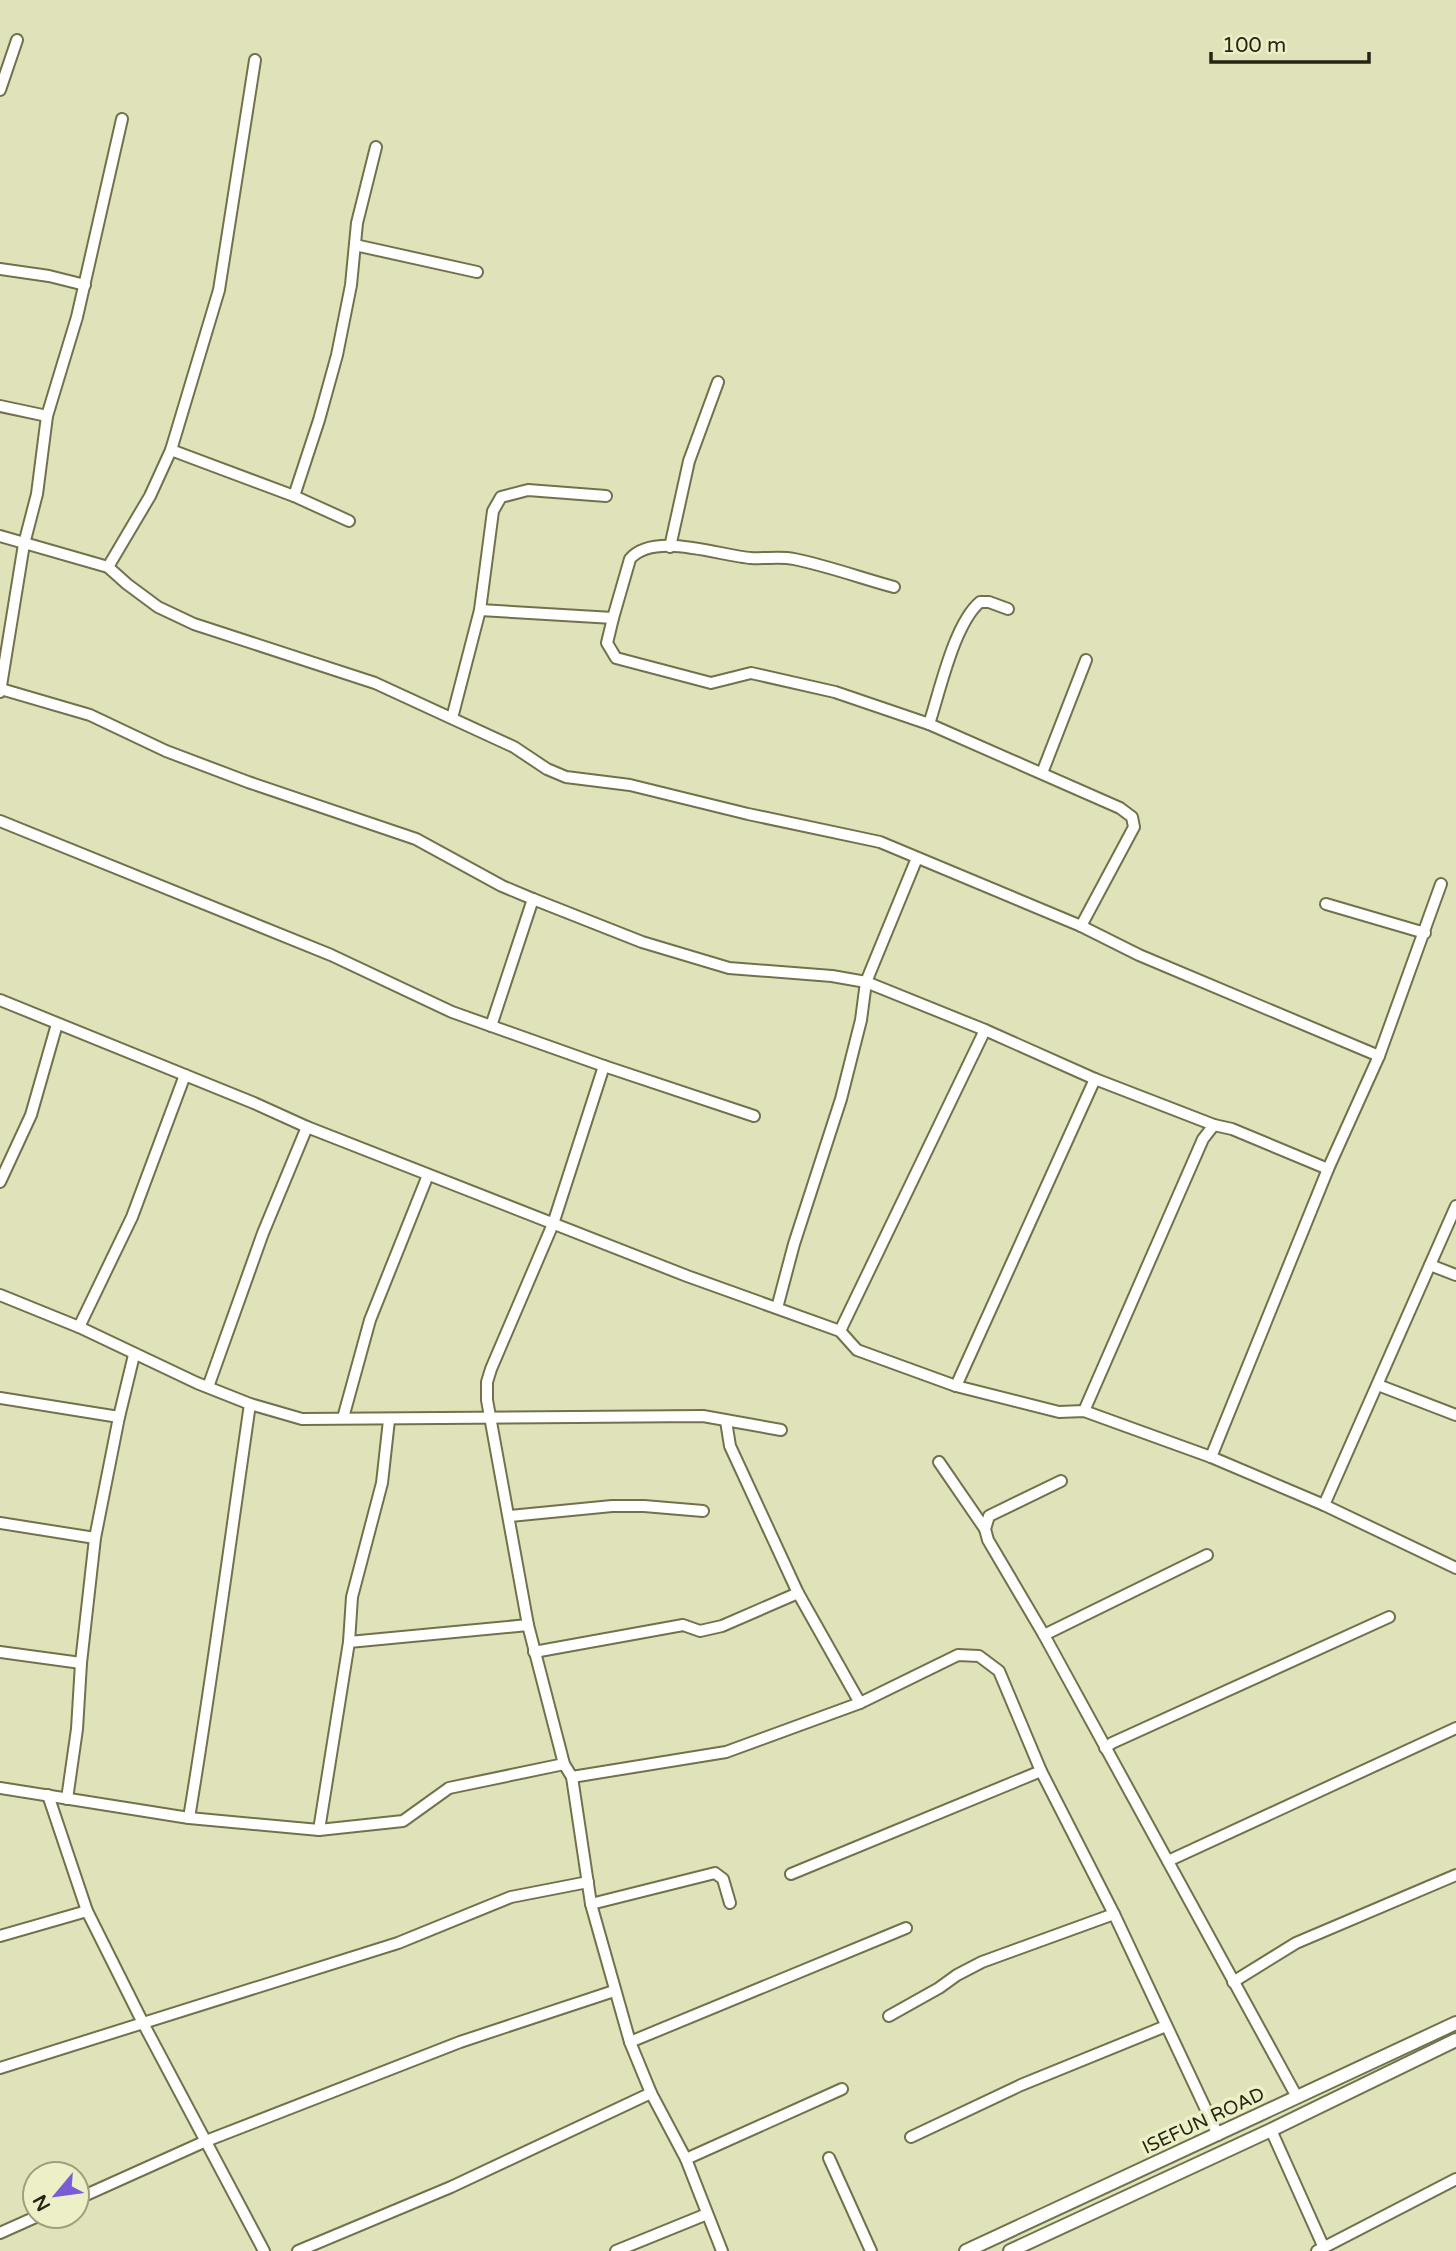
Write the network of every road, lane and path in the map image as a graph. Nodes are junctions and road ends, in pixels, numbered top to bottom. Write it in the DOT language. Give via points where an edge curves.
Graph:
graph roads {
  1 [pos="17,40"];
  2 [pos="255,61"];
  3 [pos="0,90"];
  4 [pos="122,118"];
  5 [pos="376,147"];
  6 [pos="355,245"];
  7 [pos="0,269"];
  8 [pos="477,272"];
  9 [pos="85,285"];
  10 [pos="718,382"];
  11 [pos="0,405"];
  12 [pos="47,416"];
  13 [pos="171,450"];
  14 [pos="294,496"];
  15 [pos="606,496"];
  16 [pos="349,521"];
  17 [pos="0,536"];
  18 [pos="24,544"];
  19 [pos="670,547"];
  20 [pos="108,567"];
  21 [pos="894,587"];
  22 [pos="1008,609"];
  23 [pos="481,610"];
  24 [pos="613,618"];
  25 [pos="1086,660"];
  26 [pos="2,675"];
  27 [pos="1,691"];
  28 [pos="452,718"];
  29 [pos="929,724"];
  30 [pos="1042,774"];
  31 [pos="0,821"];
  32 [pos="917,858"];
  33 [pos="1441,884"];
  34 [pos="533,899"];
  35 [pos="1326,904"];
  36 [pos="1081,926"];
  37 [pos="1424,933"];
  38 [pos="866,982"];
  39 [pos="0,1000"];
  40 [pos="57,1024"];
  41 [pos="491,1026"];
  42 [pos="985,1030"];
  43 [pos="1379,1056"];
  44 [pos="604,1066"];
  45 [pos="185,1074"];
  46 [pos="1095,1079"];
  47 [pos="754,1116"];
  48 [pos="1214,1125"];
  49 [pos="307,1127"];
  50 [pos="1328,1169"];
  51 [pos="428,1175"];
  52 [pos="0,1182"];
  53 [pos="1456,1206"];
  54 [pos="553,1224"];
  55 [pos="1430,1265"];
  56 [pos="1456,1275"];
  57 [pos="0,1295"];
  58 [pos="776,1308"];
  59 [pos="79,1327"];
  60 [pos="840,1331"];
  61 [pos="134,1355"];
  62 [pos="1378,1385"];
  63 [pos="956,1386"];
  64 [pos="208,1387"];
  65 [pos="0,1398"];
  66 [pos="250,1404"];
  67 [pos="1084,1411"];
  68 [pos="1456,1415"];
  69 [pos="119,1417"];
  70 [pos="342,1418"];
  71 [pos="491,1419"];
  72 [pos="389,1420"];
  73 [pos="726,1421"];
  74 [pos="781,1430"];
  75 [pos="1211,1457"];
  76 [pos="939,1462"];
  77 [pos="1061,1480"];
  78 [pos="1324,1505"];
  79 [pos="703,1511"];
  80 [pos="510,1517"];
  81 [pos="0,1523"];
  82 [pos="985,1529"];
  83 [pos="95,1538"];
  84 [pos="1207,1555"];
  85 [pos="1456,1568"];
  86 [pos="798,1593"];
  87 [pos="1389,1617"];
  88 [pos="528,1625"];
  89 [pos="1044,1635"];
  90 [pos="349,1642"];
  91 [pos="0,1652"];
  92 [pos="534,1652"];
  93 [pos="81,1663"];
  94 [pos="860,1703"];
  95 [pos="1456,1728"];
  96 [pos="1105,1748"];
  97 [pos="565,1764"];
  98 [pos="1041,1771"];
  99 [pos="572,1777"];
  100 [pos="0,1788"];
  101 [pos="48,1795"];
  102 [pos="67,1799"];
  103 [pos="189,1818"];
  104 [pos="319,1830"];
  105 [pos="1168,1861"];
  106 [pos="791,1874"];
  107 [pos="1456,1875"];
  108 [pos="588,1882"];
  109 [pos="730,1903"];
  110 [pos="591,1904"];
  111 [pos="87,1911"];
  112 [pos="1114,1914"];
  113 [pos="906,1928"];
  114 [pos="0,1937"];
  115 [pos="1233,1982"];
  116 [pos="614,1991"];
  117 [pos="889,2016"];
  118 [pos="143,2023"];
  119 [pos="1456,2023"];
  120 [pos="1166,2026"];
  121 [pos="1456,2040"];
  122 [pos="630,2042"];
  123 [pos="1394,2052"];
  124 [pos="1400,2067"];
  125 [pos="0,2068"];
  126 [pos="842,2089"];
  127 [pos="652,2093"];
  128 [pos="1297,2096"];
  129 [pos="1271,2130"];
  130 [pos="1218,2135"];
  131 [pos="911,2137"];
  132 [pos="206,2141"];
  133 [pos="829,2158"];
  134 [pos="687,2159"];
  135 [pos="1456,2179"];
  136 [pos="91,2193"];
  137 [pos="707,2214"];
  138 [pos="21,2224"];
  139 [pos="0,2233"];
  140 [pos="1321,2249"];
  141 [pos="264,2251"];
  142 [pos="298,2251"];
  143 [pos="616,2251"];
  144 [pos="722,2251"];
  145 [pos="871,2251"];
  146 [pos="966,2251"];
  147 [pos="1010,2251"];
  1 -- 3 [label="street"];
  2 -- 13 [label="street" via="219,290"];
  4 -- 9 [label="street"];
  5 -- 6 [label="street"];
  6 -- 8 [label="street"];
  6 -- 14 [label="street" via="337,355"];
  7 -- 9 [label="street"];
  9 -- 12 [label="street"];
  10 -- 19 [label="street" via="689,461"];
  11 -- 12 [label="street"];
  12 -- 18 [label="street" via="37,494"];
  13 -- 14 [label="street"];
  13 -- 20 [label="street"];
  14 -- 16 [label="street"];
  15 -- 23 [label="street" via="528,490 501,497 493,511"];
  17 -- 18 [label="street"];
  18 -- 20 [label="street"];
  18 -- 26 [label="street"];
  19 -- 21 [label="street" via="750,558 792,558"];
  19 -- 24 [label="street" via="645,550 630,559"];
  20 -- 28 [label="street" via="158,607 194,624 375,683"];
  22 -- 29 [label="street" via="980,602 970,610"];
  23 -- 24 [label="street"];
  23 -- 28 [label="street"];
  24 -- 29 [label="street" via="607,643 616,657 711,683 751,673 835,692"];
  25 -- 30 [label="street"];
  26 -- 27 [label="street"];
  27 -- 34 [label="street" via="90,715 248,782 416,839"];
  28 -- 32 [label="street" via="566,776 630,785 880,842"];
  29 -- 30 [label="street"];
  30 -- 36 [label="street" via="1132,817 1134,827"];
  31 -- 41 [label="street" via="331,955"];
  32 -- 36 [label="street"];
  32 -- 38 [label="street"];
  33 -- 37 [label="street"];
  34 -- 38 [label="street" via="642,942 729,968"];
  34 -- 41 [label="street"];
  35 -- 37 [label="street"];
  36 -- 43 [label="street"];
  37 -- 43 [label="street"];
  38 -- 42 [label="street"];
  38 -- 58 [label="street" via="841,1099"];
  39 -- 40 [label="street"];
  40 -- 45 [label="street"];
  40 -- 52 [label="street" via="31,1115"];
  41 -- 44 [label="street"];
  42 -- 46 [label="street"];
  42 -- 60 [label="street"];
  43 -- 50 [label="street"];
  44 -- 47 [label="street"];
  44 -- 54 [label="street"];
  45 -- 49 [label="street"];
  45 -- 59 [label="street" via="132,1217"];
  46 -- 48 [label="street"];
  46 -- 63 [label="street"];
  48 -- 50 [label="street"];
  48 -- 67 [label="street" via="1203,1139"];
  49 -- 51 [label="street"];
  49 -- 64 [label="street"];
  50 -- 75 [label="street"];
  51 -- 54 [label="street"];
  51 -- 70 [label="street" via="370,1320"];
  53 -- 55 [label="street"];
  54 -- 58 [label="street"];
  54 -- 71 [label="street" via="491,1369 487,1382"];
  55 -- 56 [label="street"];
  55 -- 62 [label="street"];
  57 -- 59 [label="street"];
  58 -- 60 [label="street"];
  59 -- 61 [label="street"];
  60 -- 63 [label="street" via="857,1350"];
  61 -- 64 [label="street"];
  61 -- 69 [label="street"];
  62 -- 68 [label="street"];
  62 -- 78 [label="street"];
  63 -- 67 [label="street" via="1059,1412"];
  64 -- 66 [label="street"];
  65 -- 69 [label="street"];
  66 -- 70 [label="street" via="302,1419"];
  66 -- 103 [label="street"];
  67 -- 75 [label="street"];
  69 -- 83 [label="street"];
  70 -- 72 [label="street"];
  71 -- 72 [label="street"];
  71 -- 73 [label="street" via="703,1416"];
  71 -- 80 [label="street"];
  72 -- 90 [label="street" via="382,1483 352,1598"];
  73 -- 74 [label="street"];
  73 -- 86 [label="street" via="730,1446"];
  75 -- 78 [label="street"];
  76 -- 82 [label="street"];
  77 -- 82 [label="street" via="989,1516"];
  78 -- 85 [label="street"];
  79 -- 80 [label="street" via="612,1506"];
  80 -- 88 [label="street"];
  81 -- 83 [label="street"];
  82 -- 89 [label="street"];
  83 -- 93 [label="street"];
  84 -- 89 [label="street"];
  86 -- 92 [label="street" via="700,1631 683,1625"];
  86 -- 94 [label="street"];
  87 -- 96 [label="street"];
  88 -- 90 [label="street"];
  88 -- 92 [label="street"];
  89 -- 96 [label="street"];
  90 -- 104 [label="street"];
  91 -- 93 [label="street"];
  92 -- 97 [label="street"];
  93 -- 102 [label="street"];
  94 -- 98 [label="street" via="958,1655 979,1656 999,1671"];
  94 -- 99 [label="street" via="726,1752"];
  95 -- 105 [label="street"];
  96 -- 105 [label="street"];
  97 -- 99 [label="street"];
  97 -- 104 [label="street" via="449,1788 403,1821"];
  98 -- 106 [label="street"];
  98 -- 112 [label="street"];
  99 -- 108 [label="street"];
  100 -- 101 [label="street"];
  101 -- 102 [label="street"];
  101 -- 111 [label="street"];
  102 -- 103 [label="street"];
  103 -- 104 [label="street"];
  105 -- 115 [label="street"];
  107 -- 115 [label="street" via="1296,1943"];
  108 -- 110 [label="street"];
  108 -- 118 [label="street" via="511,1897 398,1942"];
  109 -- 110 [label="street" via="723,1879 715,1873"];
  110 -- 116 [label="street"];
  111 -- 114 [label="street"];
  111 -- 118 [label="street"];
  112 -- 117 [label="street" via="982,1962"];
  112 -- 120 [label="street"];
  113 -- 122 [label="street"];
  115 -- 128 [label="street"];
  116 -- 122 [label="street"];
  116 -- 132 [label="street" via="460,2042"];
  118 -- 125 [label="street"];
  118 -- 132 [label="street"];
  119 -- 123 [label="street, ISEFUN ROAD"];
  120 -- 130 [label="street"];
  120 -- 131 [label="street" via="1021,2085"];
  121 -- 124 [label="street, ISEFUN ROAD"];
  122 -- 127 [label="street"];
  123 -- 124 [label="street"];
  123 -- 128 [label="street, ISEFUN ROAD"];
  124 -- 129 [label="street, ISEFUN ROAD"];
  126 -- 134 [label="street"];
  127 -- 134 [label="street"];
  127 -- 142 [label="street"];
  128 -- 130 [label="street, ISEFUN ROAD"];
  129 -- 140 [label="street"];
  129 -- 147 [label="street, ISEFUN ROAD"];
  130 -- 146 [label="street, ISEFUN ROAD"];
  132 -- 136 [label="street"];
  132 -- 141 [label="street"];
  133 -- 145 [label="street"];
  134 -- 137 [label="street"];
  135 -- 140 [label="street"];
  137 -- 143 [label="street"];
  137 -- 144 [label="street"];
  138 -- 139 [label="street"];
}
